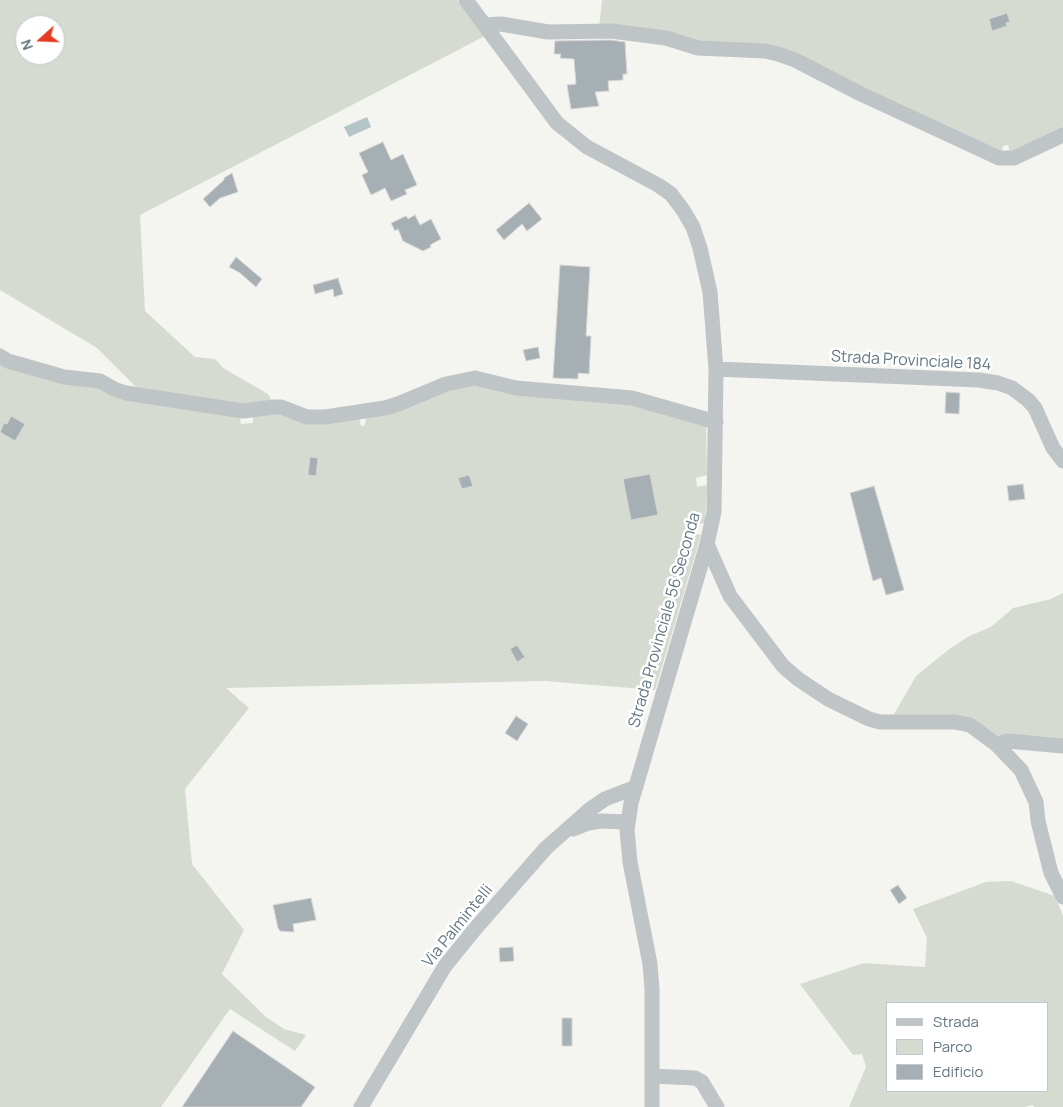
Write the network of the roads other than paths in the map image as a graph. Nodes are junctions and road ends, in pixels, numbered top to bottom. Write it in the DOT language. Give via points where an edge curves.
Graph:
graph roads {
  1 [pos="466,0"];
  2 [pos="484,25"];
  3 [pos="1063,135"];
  4 [pos="0,356"];
  5 [pos="716,369"];
  6 [pos="716,422"];
  7 [pos="1063,461"];
  8 [pos="708,544"];
  9 [pos="997,745"];
  10 [pos="1063,746"];
  11 [pos="636,787"];
  12 [pos="628,822"];
  13 [pos="567,832"];
  14 [pos="1063,897"];
  15 [pos="652,1076"];
  16 [pos="361,1107"];
  17 [pos="652,1107"];
  18 [pos="717,1107"];
  1 -- 2 [label="street, Strada Provinciale 56 Seconda"];
  2 -- 3 [label="street" via="501,24 548,32 611,31 666,38 698,48 778,54 999,158 1014,158"];
  2 -- 5 [label="street, Strada Provinciale 56 Seconda" via="557,123 587,147 658,185 671,194 683,210 700,248 710,292"];
  4 -- 6 [label="street" via="64,377 100,381 126,393 243,411 274,407 307,417 385,408 446,384 475,378 516,388 632,398"];
  5 -- 6 [label="street, Strada Provinciale 56 Seconda"];
  5 -- 7 [label="street, Strada Provinciale 184" via="998,383 1012,388 1035,408 1053,448"];
  6 -- 8 [label="street, Strada Provinciale 56 Seconda" via="714,512"];
  8 -- 9 [label="street" via="730,596 783,666 798,679 828,699 869,719 970,725"];
  8 -- 11 [label="street, Strada Provinciale 56 Seconda"];
  9 -- 10 [label="street" via="1007,741"];
  9 -- 14 [label="street" via="1021,770 1036,802 1051,873"];
  11 -- 12 [label="street, Strada Provinciale 56 Seconda"];
  11 -- 13 [label="street" via="589,810"];
  12 -- 13 [label="street" via="588,823"];
  12 -- 15 [label="street, Strada Provinciale 56 Seconda" via="630,862 650,964"];
  13 -- 16 [label="street, Via Palmintelli" via="546,848 445,966"];
  15 -- 17 [label="street, Strada Provinciale 56 Seconda"];
  15 -- 18 [label="street" via="695,1078 702,1082"];
}
